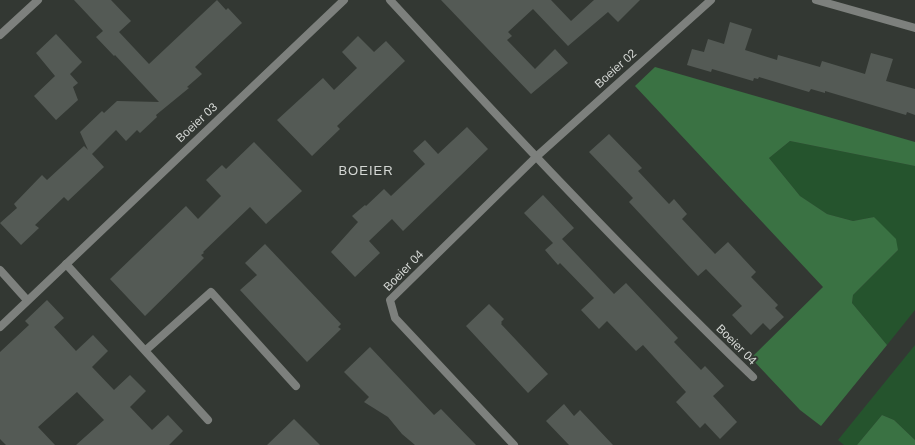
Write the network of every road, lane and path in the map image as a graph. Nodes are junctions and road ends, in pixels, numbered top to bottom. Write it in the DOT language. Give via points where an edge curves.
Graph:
graph roads {
  1 [pos="38,0"];
  2 [pos="344,0"];
  3 [pos="390,0"];
  4 [pos="711,0"];
  5 [pos="816,0"];
  6 [pos="915,28"];
  7 [pos="0,35"];
  8 [pos="536,157"];
  9 [pos="66,264"];
  10 [pos="0,270"];
  11 [pos="27,300"];
  12 [pos="0,327"];
  13 [pos="146,350"];
  14 [pos="752,377"];
  15 [pos="296,386"];
  16 [pos="208,420"];
  17 [pos="514,445"];
  1 -- 7 [label="street"];
  2 -- 9 [label="street, Boeier 03"];
  3 -- 8 [label="street, Boeier 04"];
  4 -- 8 [label="street, Boeier 02"];
  5 -- 6 [label="street"];
  8 -- 14 [label="street, Boeier 04"];
  8 -- 17 [label="street, Boeier 04" via="390,300 395,318"];
  9 -- 11 [label="street, Boeier 03"];
  9 -- 13 [label="street"];
  10 -- 11 [label="street"];
  11 -- 12 [label="street"];
  13 -- 15 [label="street" via="211,292"];
  13 -- 16 [label="street"];
}
